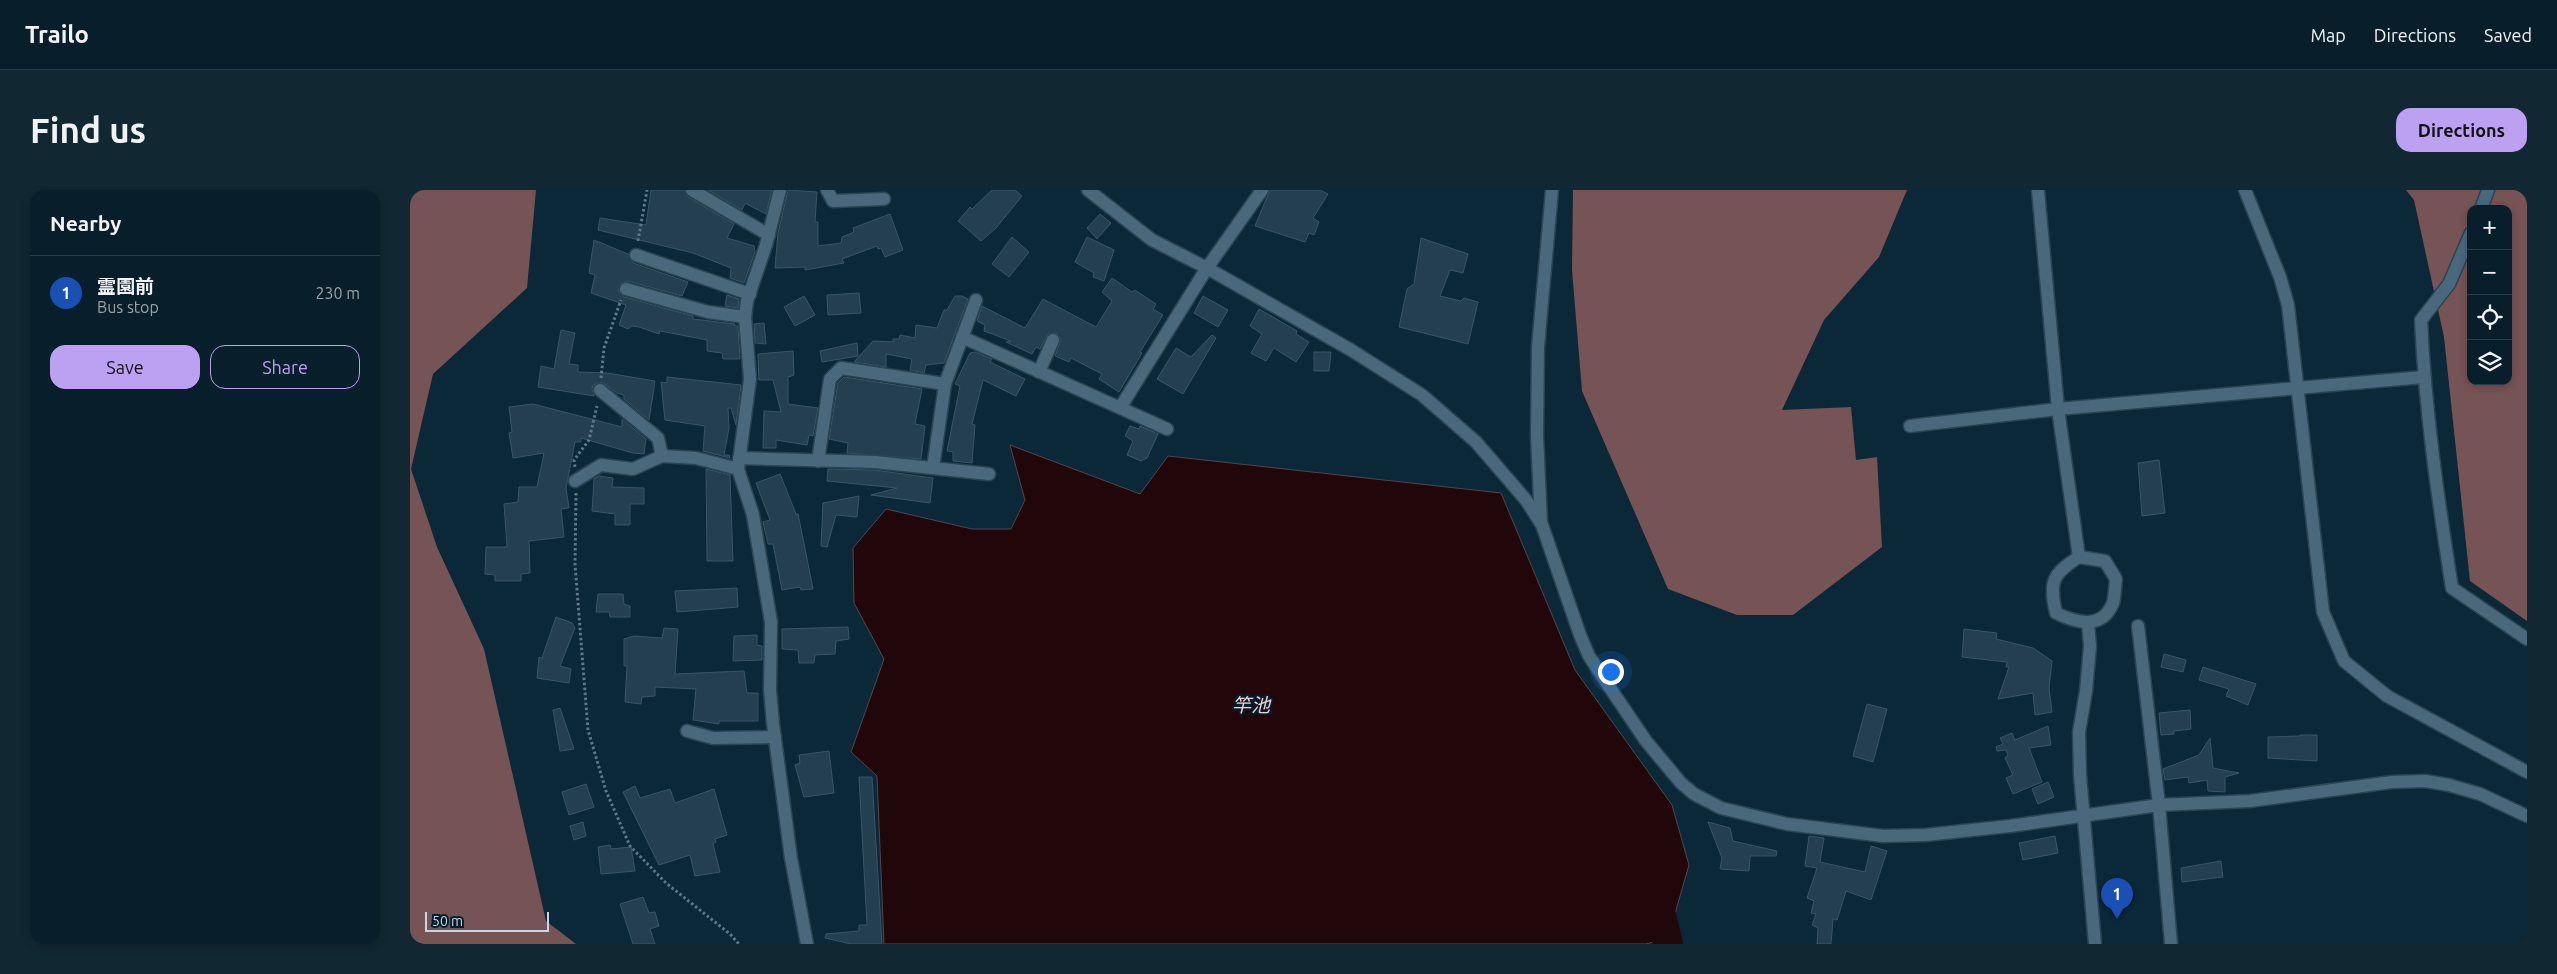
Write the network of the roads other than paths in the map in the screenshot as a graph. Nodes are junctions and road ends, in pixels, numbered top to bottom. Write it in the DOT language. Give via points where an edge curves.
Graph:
graph roads {
  1 [pos="692,190"];
  2 [pos="780,190"];
  3 [pos="826,190"];
  4 [pos="1262,190"];
  5 [pos="1552,190"];
  6 [pos="2038,190"];
  7 [pos="2245,190"];
  8 [pos="2488,190"];
  9 [pos="1093,191"];
  10 [pos="884,199"];
  11 [pos="2482,205"];
  12 [pos="769,235"];
  13 [pos="2467,242"];
  14 [pos="636,255"];
  15 [pos="1207,268"];
  16 [pos="626,289"];
  17 [pos="750,294"];
  18 [pos="976,300"];
  19 [pos="745,317"];
  20 [pos="962,337"];
  21 [pos="1053,340"];
  22 [pos="1039,372"];
  23 [pos="2424,377"];
  24 [pos="945,384"];
  25 [pos="2297,387"];
  26 [pos="600,390"];
  27 [pos="1120,408"];
  28 [pos="2058,409"];
  29 [pos="1910,426"];
  30 [pos="1167,429"];
  31 [pos="662,456"];
  32 [pos="818,461"];
  33 [pos="738,464"];
  34 [pos="933,468"];
  35 [pos="989,474"];
  36 [pos="575,481"];
  37 [pos="1542,525"];
  38 [pos="2079,557"];
  39 [pos="2088,624"];
  40 [pos="2138,626"];
  41 [pos="2527,639"];
  42 [pos="687,731"];
  43 [pos="775,737"];
  44 [pos="2527,772"];
  45 [pos="2159,805"];
  46 [pos="2083,814"];
  47 [pos="2527,816"];
  48 [pos="807,944"];
  49 [pos="2095,944"];
  50 [pos="2171,944"];
  1 -- 12 [label="street"];
  2 -- 12 [label="street"];
  3 -- 10 [label="street" via="833,201"];
  4 -- 15 [label="street"];
  5 -- 37 [label="street" via="1538,347"];
  6 -- 28 [label="street"];
  7 -- 25 [label="street" via="2288,305"];
  8 -- 11 [label="street"];
  9 -- 15 [label="street" via="1152,240"];
  12 -- 17 [label="street"];
  13 -- 23 [label="street" via="2449,284 2421,320"];
  14 -- 17 [label="street"];
  15 -- 27 [label="street"];
  15 -- 37 [label="street" via="1352,350 1422,395 1476,442 1526,500"];
  16 -- 19 [label="street" via="708,312"];
  17 -- 19 [label="street"];
  18 -- 20 [label="street"];
  19 -- 33 [label="street" via="750,379"];
  20 -- 22 [label="street"];
  20 -- 24 [label="street"];
  21 -- 22 [label="street"];
  22 -- 27 [label="street"];
  23 -- 25 [label="street"];
  23 -- 41 [label="street" via="2437,495 2452,588"];
  24 -- 32 [label="street" via="841,368 830,379"];
  24 -- 34 [label="street"];
  25 -- 28 [label="street"];
  25 -- 44 [label="street" via="2323,612 2344,661 2388,696"];
  26 -- 31 [label="street" via="658,438"];
  27 -- 30 [label="street"];
  28 -- 29 [label="street"];
  28 -- 38 [label="street"];
  31 -- 33 [label="street"];
  31 -- 36 [label="street" via="633,469 601,465"];
  32 -- 33 [label="street"];
  32 -- 34 [label="street"];
  33 -- 43 [label="street" via="753,515 772,622 770,690"];
  34 -- 35 [label="street"];
  37 -- 46 [label="street" via="1589,656 1646,741 1694,794 1722,808 1751,816 1883,836 2010,826"];
  38 -- 39 [label="street" via="2061,568 2053,579 2052,597 2056,613 2071,621"];
  38 -- 39 [label="street" via="2105,561 2116,579 2112,603 2103,616"];
  39 -- 46 [label="street" via="2090,646 2079,732"];
  40 -- 45 [label="street"];
  42 -- 43 [label="street" via="713,738"];
  43 -- 48 [label="street" via="791,858"];
  45 -- 46 [label="street"];
  45 -- 47 [label="street" via="2250,801 2392,782 2425,781 2480,794"];
  45 -- 50 [label="street"];
  46 -- 49 [label="street"];
}
